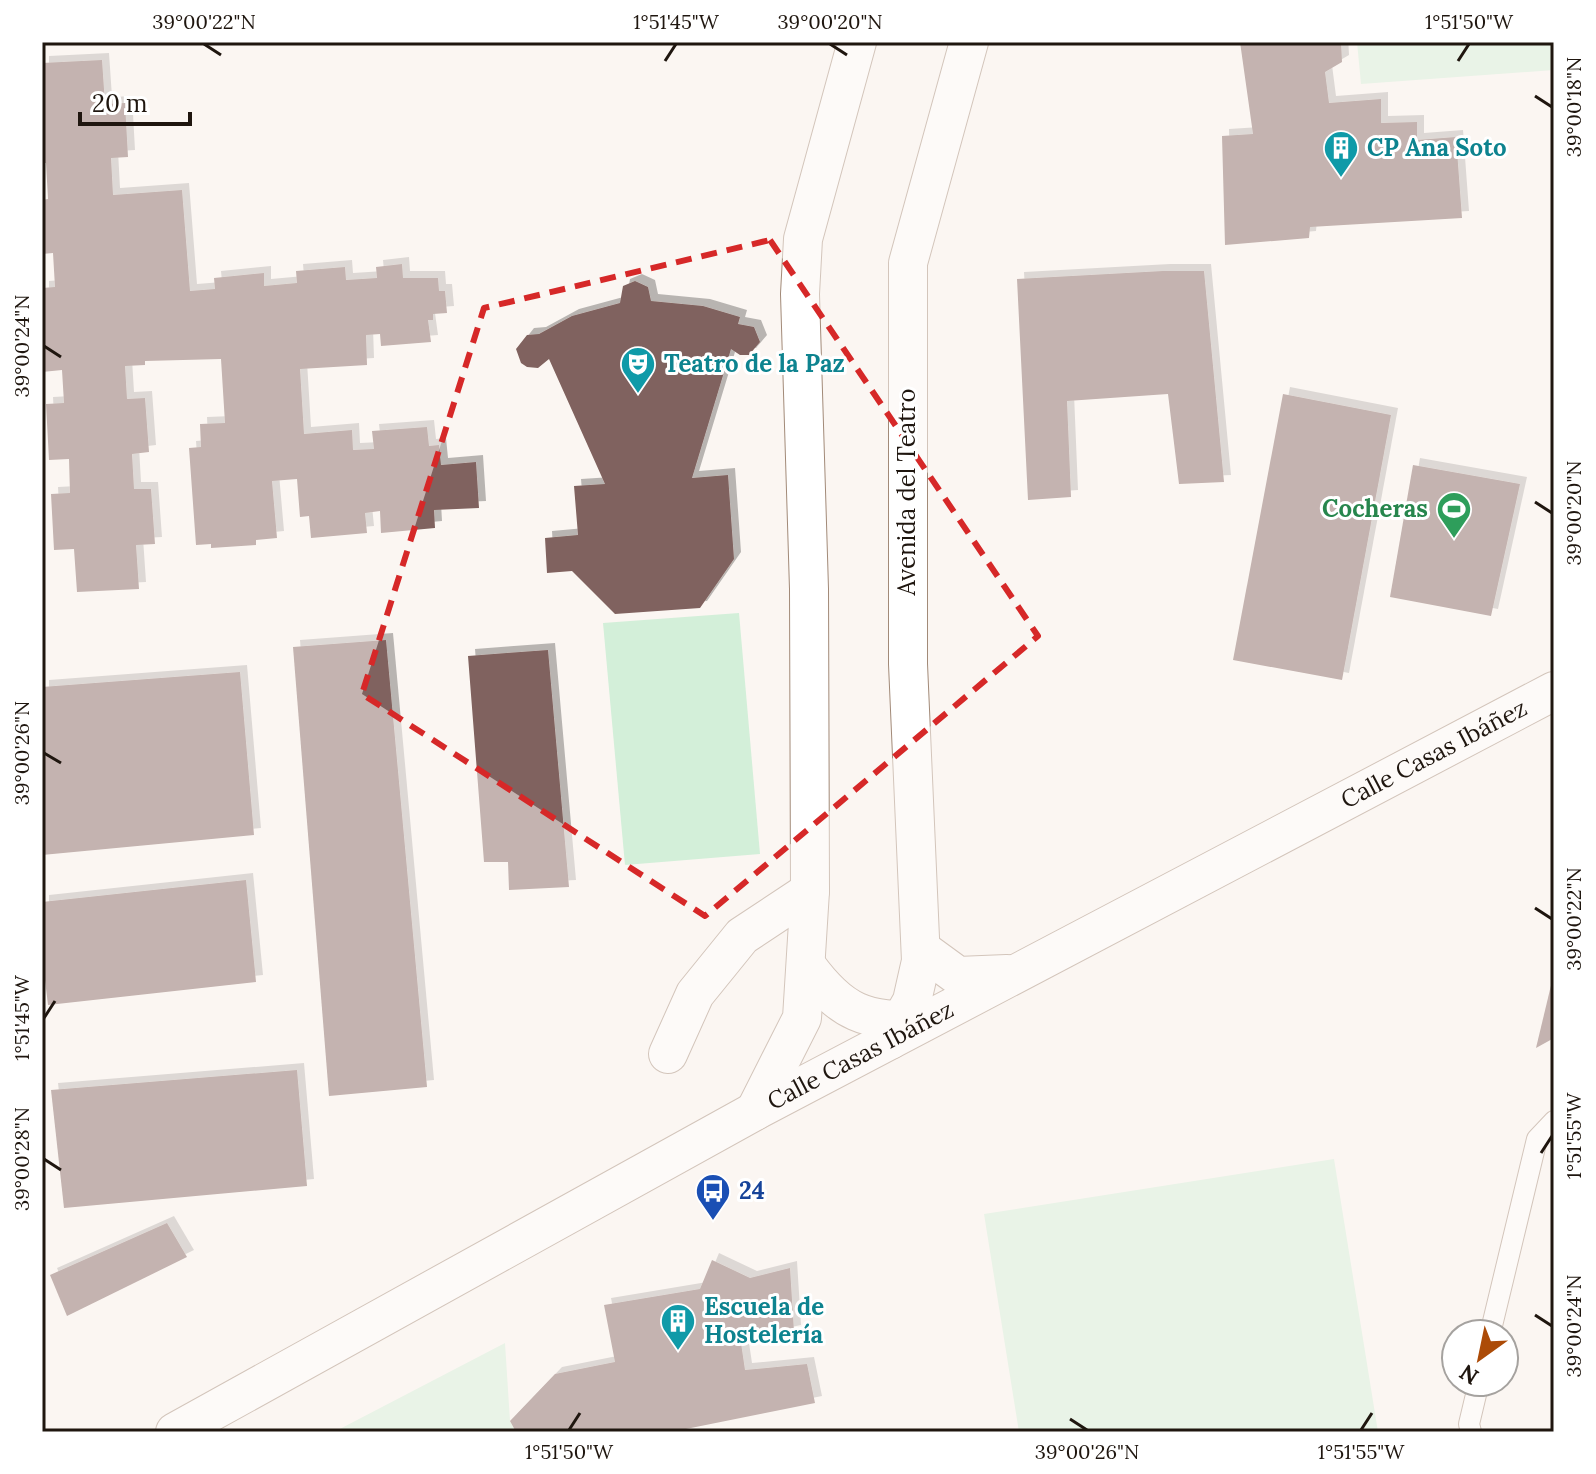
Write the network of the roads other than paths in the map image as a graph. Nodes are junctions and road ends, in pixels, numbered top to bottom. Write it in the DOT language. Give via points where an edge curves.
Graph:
graph roads {
  1 [pos="857,42"];
  2 [pos="969,42"];
  3 [pos="1554,691"];
  4 [pos="810,891"];
  5 [pos="921,949"];
  6 [pos="807,966"];
  7 [pos="1018,973"];
  8 [pos="906,1027"];
  9 [pos="668,1054"];
  10 [pos="755,1111"];
  11 [pos="1554,1121"];
  12 [pos="1494,1318"];
  13 [pos="1475,1398"];
  14 [pos="175,1432"];
  15 [pos="1471,1432"];
  1 -- 4 [label="street" via="803,239"];
  2 -- 5 [label="street, Avenida del Teatro" via="908,263 908,664"];
  3 -- 7 [label="street, Calle Casas Ibáñez"];
  4 -- 6 [label="street"];
  4 -- 9 [label="street" via="742,936 695,994"];
  5 -- 7 [label="street" via="958,976"];
  5 -- 8 [label="street, Avenida del Teatro"];
  6 -- 8 [label="street" via="829,996 851,1010"];
  6 -- 10 [label="street" via="802,1018"];
  7 -- 8 [label="street, Calle Casas Ibáñez"];
  8 -- 10 [label="street, Calle Casas Ibáñez"];
  10 -- 14 [label="street, Calle Casas Ibáñez"];
  11 -- 12 [label="lane" via="1537,1139"];
  13 -- 15 [label="lane"];
}
